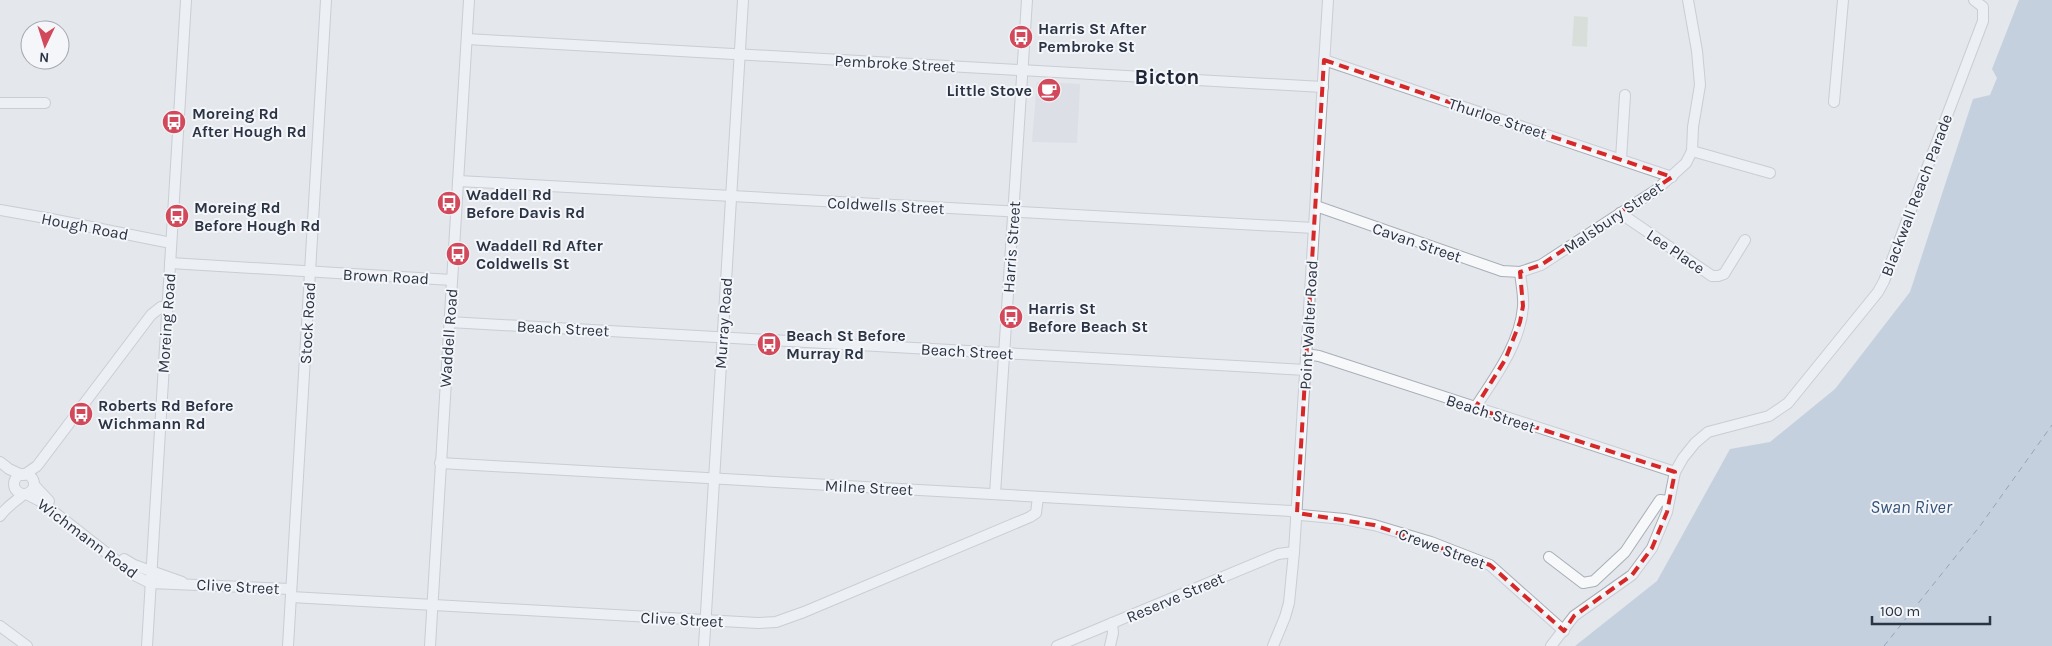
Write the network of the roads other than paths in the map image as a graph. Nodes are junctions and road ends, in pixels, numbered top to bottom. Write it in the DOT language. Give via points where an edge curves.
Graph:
graph roads {
  1 [pos="186,0"];
  2 [pos="326,0"];
  3 [pos="469,0"];
  4 [pos="743,0"];
  5 [pos="1027,0"];
  6 [pos="1328,0"];
  7 [pos="1688,0"];
  8 [pos="1843,0"];
  9 [pos="1977,2"];
  10 [pos="466,39"];
  11 [pos="740,55"];
  12 [pos="1324,60"];
  13 [pos="1023,70"];
  14 [pos="1323,87"];
  15 [pos="1625,95"];
  16 [pos="1834,102"];
  17 [pos="0,103"];
  18 [pos="45,103"];
  19 [pos="1692,150"];
  20 [pos="1621,159"];
  21 [pos="1770,173"];
  22 [pos="1672,177"];
  23 [pos="458,181"];
  24 [pos="731,196"];
  25 [pos="1316,206"];
  26 [pos="0,210"];
  27 [pos="1014,212"];
  28 [pos="1620,214"];
  29 [pos="1314,228"];
  30 [pos="1745,240"];
  31 [pos="171,243"];
  32 [pos="170,263"];
  33 [pos="310,272"];
  34 [pos="1520,272"];
  35 [pos="452,280"];
  36 [pos="167,306"];
  37 [pos="449,322"];
  38 [pos="722,337"];
  39 [pos="1004,353"];
  40 [pos="1306,354"];
  41 [pos="1306,370"];
  42 [pos="1475,408"];
  43 [pos="0,462"];
  44 [pos="440,463"];
  45 [pos="37,466"];
  46 [pos="0,471"];
  47 [pos="1675,472"];
  48 [pos="23,475"];
  49 [pos="714,478"];
  50 [pos="33,483"];
  51 [pos="14,486"];
  52 [pos="25,494"];
  53 [pos="996,494"];
  54 [pos="1038,497"];
  55 [pos="1669,502"];
  56 [pos="8,505"];
  57 [pos="1297,513"];
  58 [pos="0,516"];
  59 [pos="1294,552"];
  60 [pos="1549,557"];
  61 [pos="150,570"];
  62 [pos="150,583"];
  63 [pos="185,583"];
  64 [pos="291,593"];
  65 [pos="432,605"];
  66 [pos="705,621"];
  67 [pos="1112,623"];
  68 [pos="0,626"];
  69 [pos="1564,631"];
  70 [pos="27,646"];
  71 [pos="147,646"];
  72 [pos="288,646"];
  73 [pos="430,646"];
  74 [pos="704,646"];
  75 [pos="1058,646"];
  76 [pos="1110,646"];
  77 [pos="1273,646"];
  78 [pos="1551,646"];
  1 -- 31 [label="street, Moreing Road"];
  2 -- 33 [label="street, Stock Road"];
  3 -- 10 [label="street, Waddell Road"];
  4 -- 11 [label="street, Murray Road"];
  5 -- 13 [label="street, Harris Street"];
  6 -- 12 [label="street, Point Walter Road"];
  7 -- 19 [label="street, Malsbury Street" via="1700,85"];
  8 -- 16 [label="street"];
  9 -- 47 [label="street, Blackwall Reach Parade" via="1984,10 1983,21 1878,292 1788,403 1769,416 1708,432 1683,458"];
  10 -- 11 [label="street, Pembroke Street"];
  10 -- 23 [label="street, Waddell Road"];
  11 -- 13 [label="street, Pembroke Street"];
  11 -- 24 [label="street, Murray Road"];
  12 -- 14 [label="street, Point Walter Road"];
  12 -- 20 [label="street, Thurloe Street"];
  13 -- 14 [label="street, Pembroke Street"];
  13 -- 27 [label="street, Harris Street"];
  14 -- 25 [label="street, Point Walter Road"];
  15 -- 20 [label="street"];
  17 -- 18 [label="street"];
  19 -- 21 [label="street"];
  19 -- 22 [label="street, Malsbury Street" via="1686,163"];
  20 -- 22 [label="street, Thurloe Street"];
  22 -- 28 [label="street, Malsbury Street"];
  23 -- 24 [label="street, Coldwells Street"];
  23 -- 35 [label="street, Waddell Road"];
  24 -- 27 [label="street, Coldwells Street"];
  24 -- 38 [label="street, Murray Road"];
  25 -- 29 [label="street, Point Walter Road"];
  25 -- 34 [label="street, Cavan Street" via="1502,271"];
  26 -- 31 [label="street, Hough Road"];
  27 -- 29 [label="street, Coldwells Street"];
  27 -- 39 [label="street, Harris Street"];
  28 -- 30 [label="street, Lee Place" via="1712,276 1724,274"];
  28 -- 34 [label="street, Malsbury Street" via="1541,265"];
  29 -- 40 [label="street, Point Walter Road"];
  31 -- 32 [label="street, Moreing Road"];
  32 -- 33 [label="street, Brown Road"];
  32 -- 36 [label="street, Moreing Road"];
  33 -- 35 [label="street, Brown Road"];
  33 -- 64 [label="street, Stock Road"];
  34 -- 42 [label="street" via="1523,306 1520,322 1505,360"];
  35 -- 37 [label="street, Waddell Road"];
  36 -- 45 [label="street" via="151,315"];
  36 -- 61 [label="street, Moreing Road"];
  37 -- 38 [label="street, Beach Street"];
  37 -- 44 [label="street, Waddell Road"];
  38 -- 39 [label="street, Beach Street"];
  38 -- 49 [label="street, Murray Road"];
  39 -- 41 [label="street, Beach Street"];
  39 -- 53 [label="street, Harris Street"];
  40 -- 41 [label="street, Point Walter Road"];
  40 -- 42 [label="street, Beach Street"];
  41 -- 57 [label="street, Point Walter Road"];
  42 -- 47 [label="street, Beach Street"];
  43 -- 48 [label="street"];
  44 -- 49 [label="street, Milne Street"];
  44 -- 65 [label="street, Waddell Road"];
  45 -- 48 [label="street"];
  45 -- 50 [label="street"];
  46 -- 51 [label="street"];
  47 -- 55 [label="street, Blackwall Reach Parade"];
  48 -- 50 [label="street" via="30,477"];
  48 -- 51 [label="street" via="16,479"];
  49 -- 53 [label="street, Milne Street"];
  49 -- 66 [label="street, Murray Road"];
  50 -- 52 [label="street" via="30,492"];
  50 -- 61 [label="street, Wichmann Road" via="50,502 128,562"];
  51 -- 52 [label="street" via="17,492"];
  51 -- 56 [label="street"];
  52 -- 56 [label="street"];
  52 -- 62 [label="street, Wichmann Road" via="40,501 136,576"];
  53 -- 54 [label="street, Milne Street"];
  54 -- 57 [label="street, Milne Street"];
  54 -- 66 [label="street, Clive Street" via="1036,513 1030,517 789,619 758,623"];
  55 -- 60 [label="street" via="1660,500 1625,552 1594,581 1582,583"];
  55 -- 69 [label="street, Blackwall Reach Parade" via="1652,548 1632,575 1574,616"];
  56 -- 58 [label="street"];
  57 -- 59 [label="street, Point Walter Road"];
  57 -- 69 [label="street, Crewe Street" via="1374,525 1431,542 1490,565"];
  59 -- 67 [label="street, Reserve Street" via="1278,554"];
  59 -- 77 [label="street, Point Walter Road" via="1289,603"];
  61 -- 62 [label="street, Moreing Road"];
  61 -- 63 [label="street, Clive Street"];
  62 -- 63 [label="street, Clive Street"];
  62 -- 71 [label="street, Moreing Road"];
  63 -- 64 [label="street, Clive Street"];
  64 -- 65 [label="street, Clive Street"];
  64 -- 72 [label="street, Stock Road"];
  65 -- 66 [label="street, Clive Street"];
  65 -- 73 [label="street, Waddell Road"];
  66 -- 74 [label="street, Murray Road"];
  67 -- 75 [label="street, Reserve Street"];
  67 -- 76 [label="street"];
  68 -- 70 [label="street"];
  69 -- 78 [label="street, Blackwall Reach Parade"];
}
